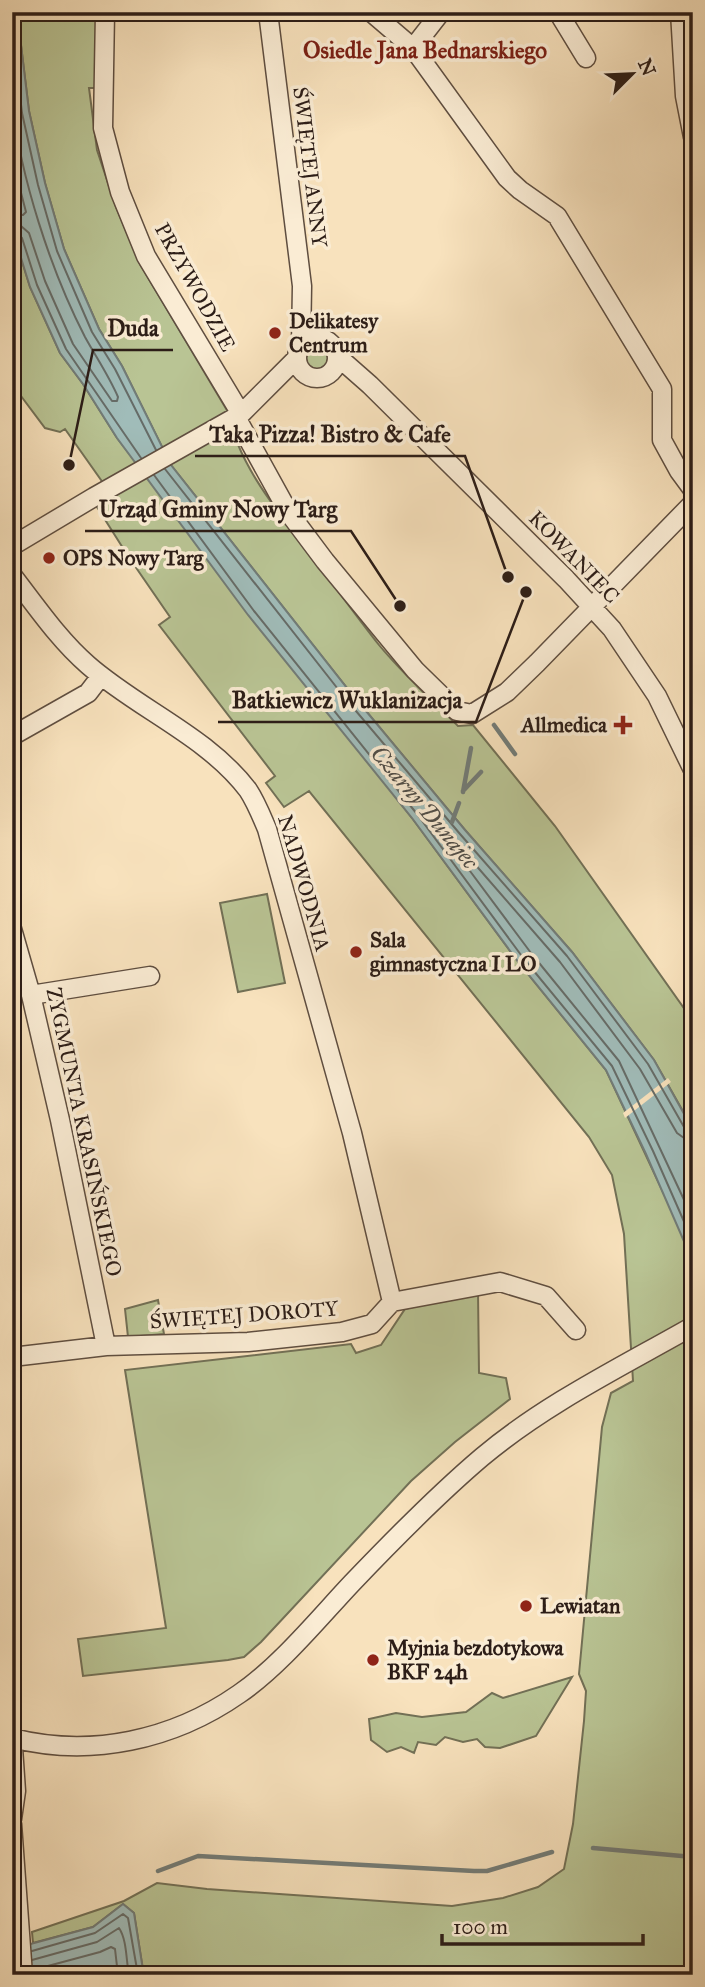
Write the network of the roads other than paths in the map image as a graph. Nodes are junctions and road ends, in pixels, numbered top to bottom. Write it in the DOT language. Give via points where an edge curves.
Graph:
graph roads {
  1 [pos="105,12"];
  2 [pos="268,12"];
  3 [pos="371,12"];
  4 [pos="441,12"];
  5 [pos="558,12"];
  6 [pos="680,12"];
  7 [pos="413,48"];
  8 [pos="586,58"];
  9 [pos="693,137"];
  10 [pos="302,286"];
  11 [pos="323,338"];
  12 [pos="299,352"];
  13 [pos="337,356"];
  14 [pos="307,376"];
  15 [pos="327,376"];
  16 [pos="387,402"];
  17 [pos="240,415"];
  18 [pos="693,490"];
  19 [pos="693,503"];
  20 [pos="12,546"];
  21 [pos="12,575"];
  22 [pos="591,606"];
  23 [pos="101,676"];
  24 [pos="12,736"];
  25 [pos="693,770"];
  26 [pos="12,929"];
  27 [pos="150,976"];
  28 [pos="32,995"];
  29 [pos="392,1302"];
  30 [pos="693,1326"];
  31 [pos="576,1330"];
  32 [pos="106,1346"];
  33 [pos="12,1357"];
  34 [pos="12,1737"];
  35 [pos="12,1821"];
  36 [pos="23,1975"];
  1 -- 17 [label="street, PRZYWODZIE" via="103,128 120,192 146,256"];
  2 -- 10 [label="street, ŚWIĘTEJ ANNY"];
  3 -- 7 [label="street"];
  4 -- 7 [label="street"];
  5 -- 8 [label="street"];
  6 -- 9 [label="street" via="685,96"];
  7 -- 18 [label="street" via="507,178 557,216 662,389 662,440"];
  10 -- 11 [label="street, ŚWIĘTEJ ANNY"];
  10 -- 12 [label="street, ŚWIĘTEJ ANNY"];
  11 -- 12 [label="street" via="311,338"];
  11 -- 13 [label="street"];
  12 -- 14 [label="street" via="300,369"];
  12 -- 17 [label="street"];
  13 -- 15 [label="street" via="335,368"];
  13 -- 16 [label="street, KOWANIEC"];
  14 -- 15 [label="street"];
  14 -- 17 [label="street"];
  15 -- 16 [label="street, KOWANIEC" via="352,383"];
  16 -- 22 [label="street, KOWANIEC"];
  17 -- 20 [label="street"];
  17 -- 22 [label="street, PRZYWODZIE" via="289,513 396,649 457,711 472,714 507,692"];
  19 -- 22 [label="street, PRZYWODZIE"];
  21 -- 23 [label="street, NADWODNIA" via="55,630"];
  22 -- 25 [label="street, KOWANIEC" via="653,689"];
  23 -- 24 [label="street" via="88,693"];
  23 -- 29 [label="street, NADWODNIA" via="215,756 258,807 352,1133"];
  26 -- 28 [label="street, ZYGMUNTA KRASIŃSKIEGO"];
  27 -- 28 [label="street"];
  28 -- 32 [label="street, ZYGMUNTA KRASIŃSKIEGO"];
  29 -- 31 [label="street" via="500,1282 546,1296"];
  29 -- 32 [label="street, ŚWIĘTEJ DOROTY" via="372,1324 342,1332 248,1342"];
  30 -- 34 [label="street" via="526,1423 460,1476 241,1693 177,1727 129,1742 63,1745"];
  32 -- 33 [label="street, ŚWIĘTEJ DOROTY"];
  34 -- 35 [label="street" via="16,1791"];
  35 -- 36 [label="street"];
}
